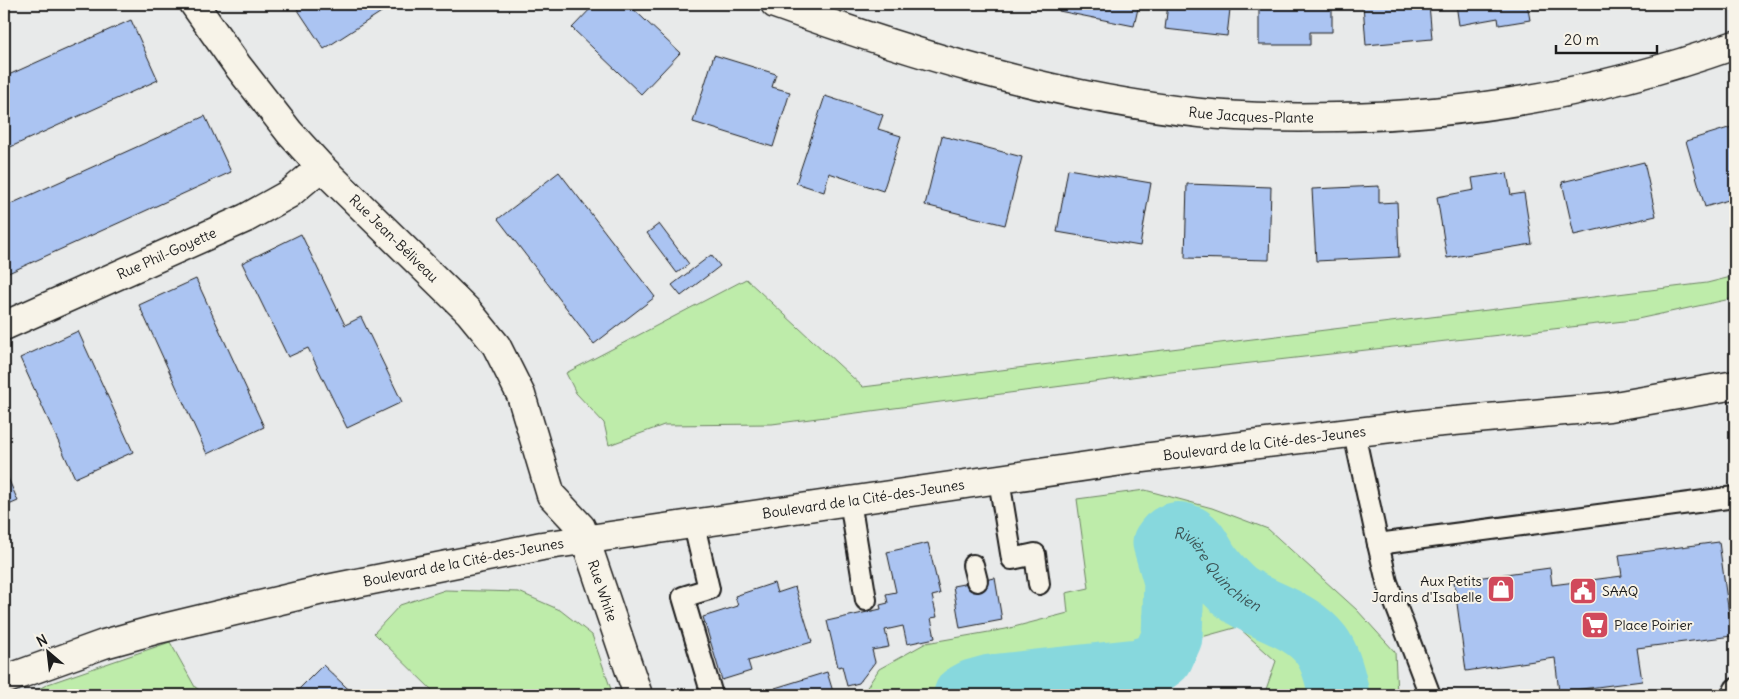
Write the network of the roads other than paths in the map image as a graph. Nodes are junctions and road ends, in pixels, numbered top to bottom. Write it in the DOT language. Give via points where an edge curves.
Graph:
graph roads {
  1 [pos="194,4"];
  2 [pos="775,4"];
  3 [pos="1735,44"];
  4 [pos="321,167"];
  5 [pos="4,326"];
  6 [pos="1735,385"];
  7 [pos="1354,433"];
  8 [pos="999,480"];
  9 [pos="552,495"];
  10 [pos="1735,497"];
  11 [pos="850,501"];
  12 [pos="694,525"];
  13 [pos="586,540"];
  14 [pos="1378,544"];
  15 [pos="1039,584"];
  16 [pos="866,600"];
  17 [pos="4,680"];
  18 [pos="1735,690"];
  19 [pos="638,695"];
  20 [pos="712,695"];
  21 [pos="1430,695"];
  22 [pos="1732,695"];
  1 -- 4 [label="street, Rue Jean-Béliveau" via="266,103"];
  2 -- 3 [label="street, Rue Jacques-Plante" via="947,62 1017,80 1137,105 1203,114 1364,117 1463,109 1632,77"];
  4 -- 5 [label="street, Rue Phil-Goyette" via="289,194 246,218"];
  4 -- 9 [label="street, Rue Jean-Béliveau" via="469,312 496,345 521,394"];
  6 -- 7 [label="street, Boulevard de la Cité-des-Jeunes" via="1609,407"];
  7 -- 8 [label="street, Boulevard de la Cité-des-Jeunes" via="1143,458"];
  7 -- 14 [label="lane"];
  8 -- 11 [label="street, Boulevard de la Cité-des-Jeunes"];
  8 -- 15 [label="lane" via="1012,559 1035,554"];
  9 -- 13 [label="street, Rue White" via="581,527"];
  10 -- 14 [label="lane"];
  11 -- 12 [label="street, Boulevard de la Cité-des-Jeunes"];
  11 -- 16 [label="lane"];
  12 -- 13 [label="street, Boulevard de la Cité-des-Jeunes"];
  12 -- 20 [label="lane" via="709,589 683,597"];
  13 -- 17 [label="street, Boulevard de la Cité-des-Jeunes" via="506,553 232,611 104,644"];
  13 -- 19 [label="street, Rue White"];
  14 -- 21 [label="lane" via="1387,582"];
  18 -- 22 [label="lane"];
}
